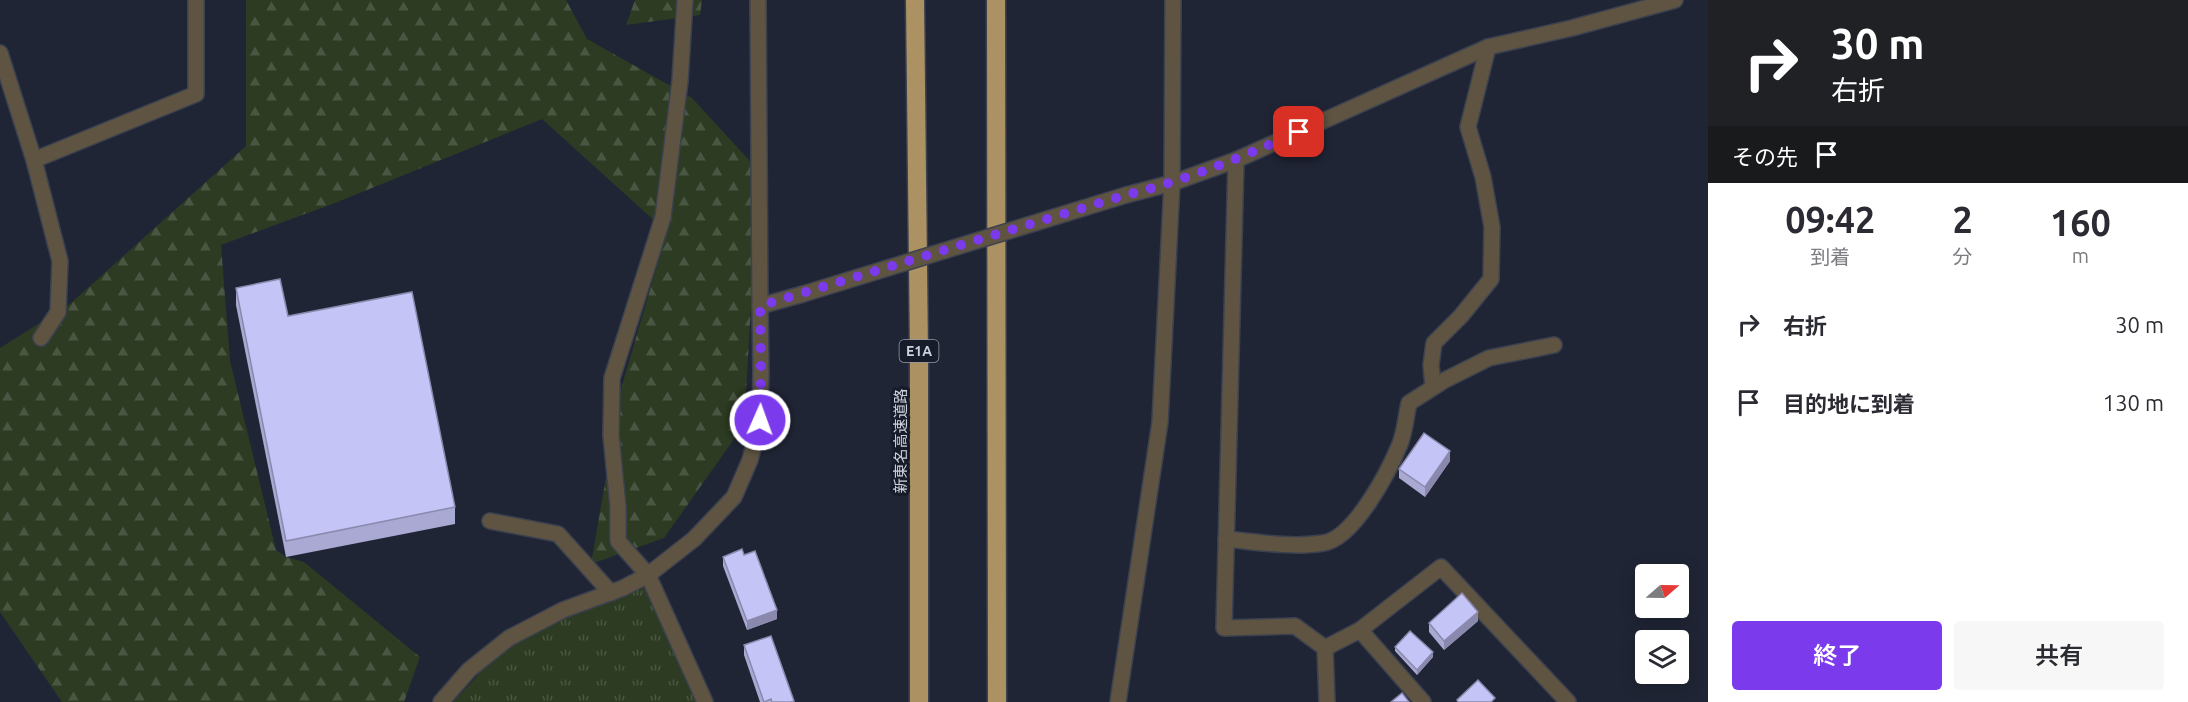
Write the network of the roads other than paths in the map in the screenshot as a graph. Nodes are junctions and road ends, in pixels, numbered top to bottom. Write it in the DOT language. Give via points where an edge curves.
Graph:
graph roads {
  1 [pos="196,0"];
  2 [pos="686,0"];
  3 [pos="758,0"];
  4 [pos="915,0"];
  5 [pos="996,0"];
  6 [pos="1173,0"];
  7 [pos="1675,0"];
  8 [pos="1488,47"];
  9 [pos="0,53"];
  10 [pos="34,160"];
  11 [pos="1236,160"];
  12 [pos="1172,183"];
  13 [pos="760,306"];
  14 [pos="41,338"];
  15 [pos="1554,345"];
  16 [pos="1433,387"];
  17 [pos="490,521"];
  18 [pos="1226,539"];
  19 [pos="648,575"];
  20 [pos="611,593"];
  21 [pos="1360,630"];
  22 [pos="1325,648"];
  23 [pos="441,702"];
  24 [pos="705,702"];
  25 [pos="919,702"];
  26 [pos="997,702"];
  27 [pos="1118,702"];
  28 [pos="1327,702"];
  29 [pos="1423,702"];
  30 [pos="1568,702"];
  1 -- 10 [label="street" via="196,94"];
  2 -- 19 [label="street" via="663,218 612,378 611,435 618,541"];
  3 -- 13 [label="street"];
  4 -- 25 [label="highway, 新東名高速道路 / E1A"];
  5 -- 26 [label="highway"];
  6 -- 12 [label="street"];
  7 -- 8 [label="street"];
  8 -- 11 [label="street"];
  8 -- 16 [label="street" via="1468,127 1492,227 1491,279 1434,343"];
  9 -- 10 [label="street"];
  10 -- 14 [label="street" via="60,261 58,312"];
  11 -- 12 [label="street"];
  11 -- 18 [label="street"];
  12 -- 13 [label="street, bridge"];
  12 -- 27 [label="street" via="1160,422"];
  13 -- 19 [label="street" via="760,420 750,460 734,497 694,539"];
  15 -- 16 [label="street" via="1490,358"];
  16 -- 18 [label="street" via="1409,403 1401,442 1381,482 1347,531 1325,543"];
  17 -- 20 [label="street" via="558,534"];
  18 -- 22 [label="street" via="1224,628 1295,626"];
  19 -- 20 [label="street"];
  19 -- 24 [label="street"];
  20 -- 23 [label="street" via="562,610 509,638 469,670"];
  21 -- 22 [label="street"];
  21 -- 29 [label="street"];
  21 -- 30 [label="street" via="1441,567"];
  22 -- 28 [label="street"];
}
